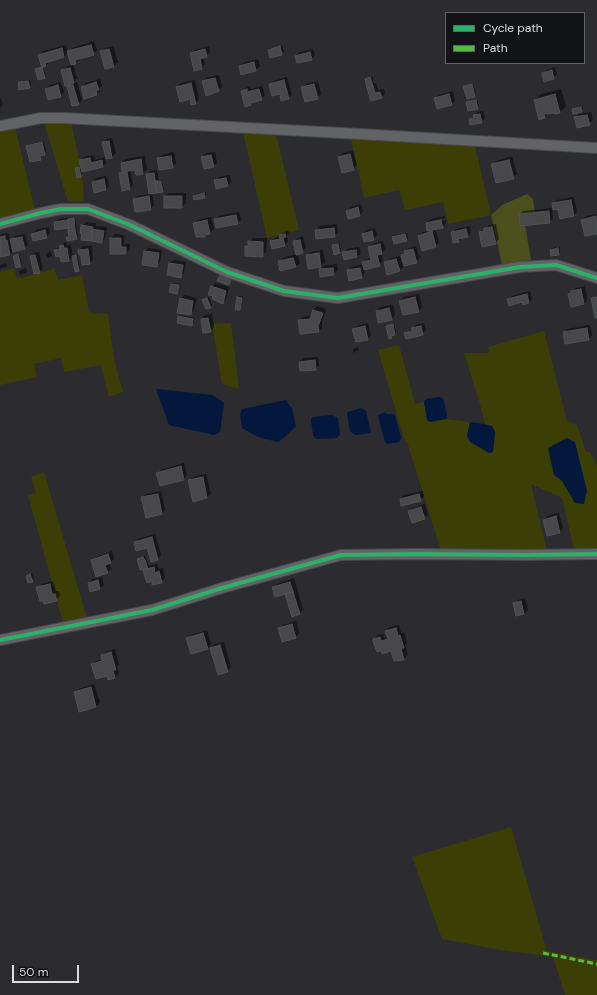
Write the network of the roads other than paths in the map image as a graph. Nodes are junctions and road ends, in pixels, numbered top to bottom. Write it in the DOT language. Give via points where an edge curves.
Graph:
graph roads {
  1 [pos="0,126"];
  2 [pos="597,148"];
  3 [pos="0,224"];
  4 [pos="597,278"];
  5 [pos="597,554"];
  6 [pos="0,640"];
  1 -- 2 [label="street" via="41,118 63,118"];
  3 -- 4 [label="street" via="61,209 88,209 130,225 227,272 284,291 338,298 528,267 556,265"];
  5 -- 6 [label="street" via="341,555 152,610"];
}
